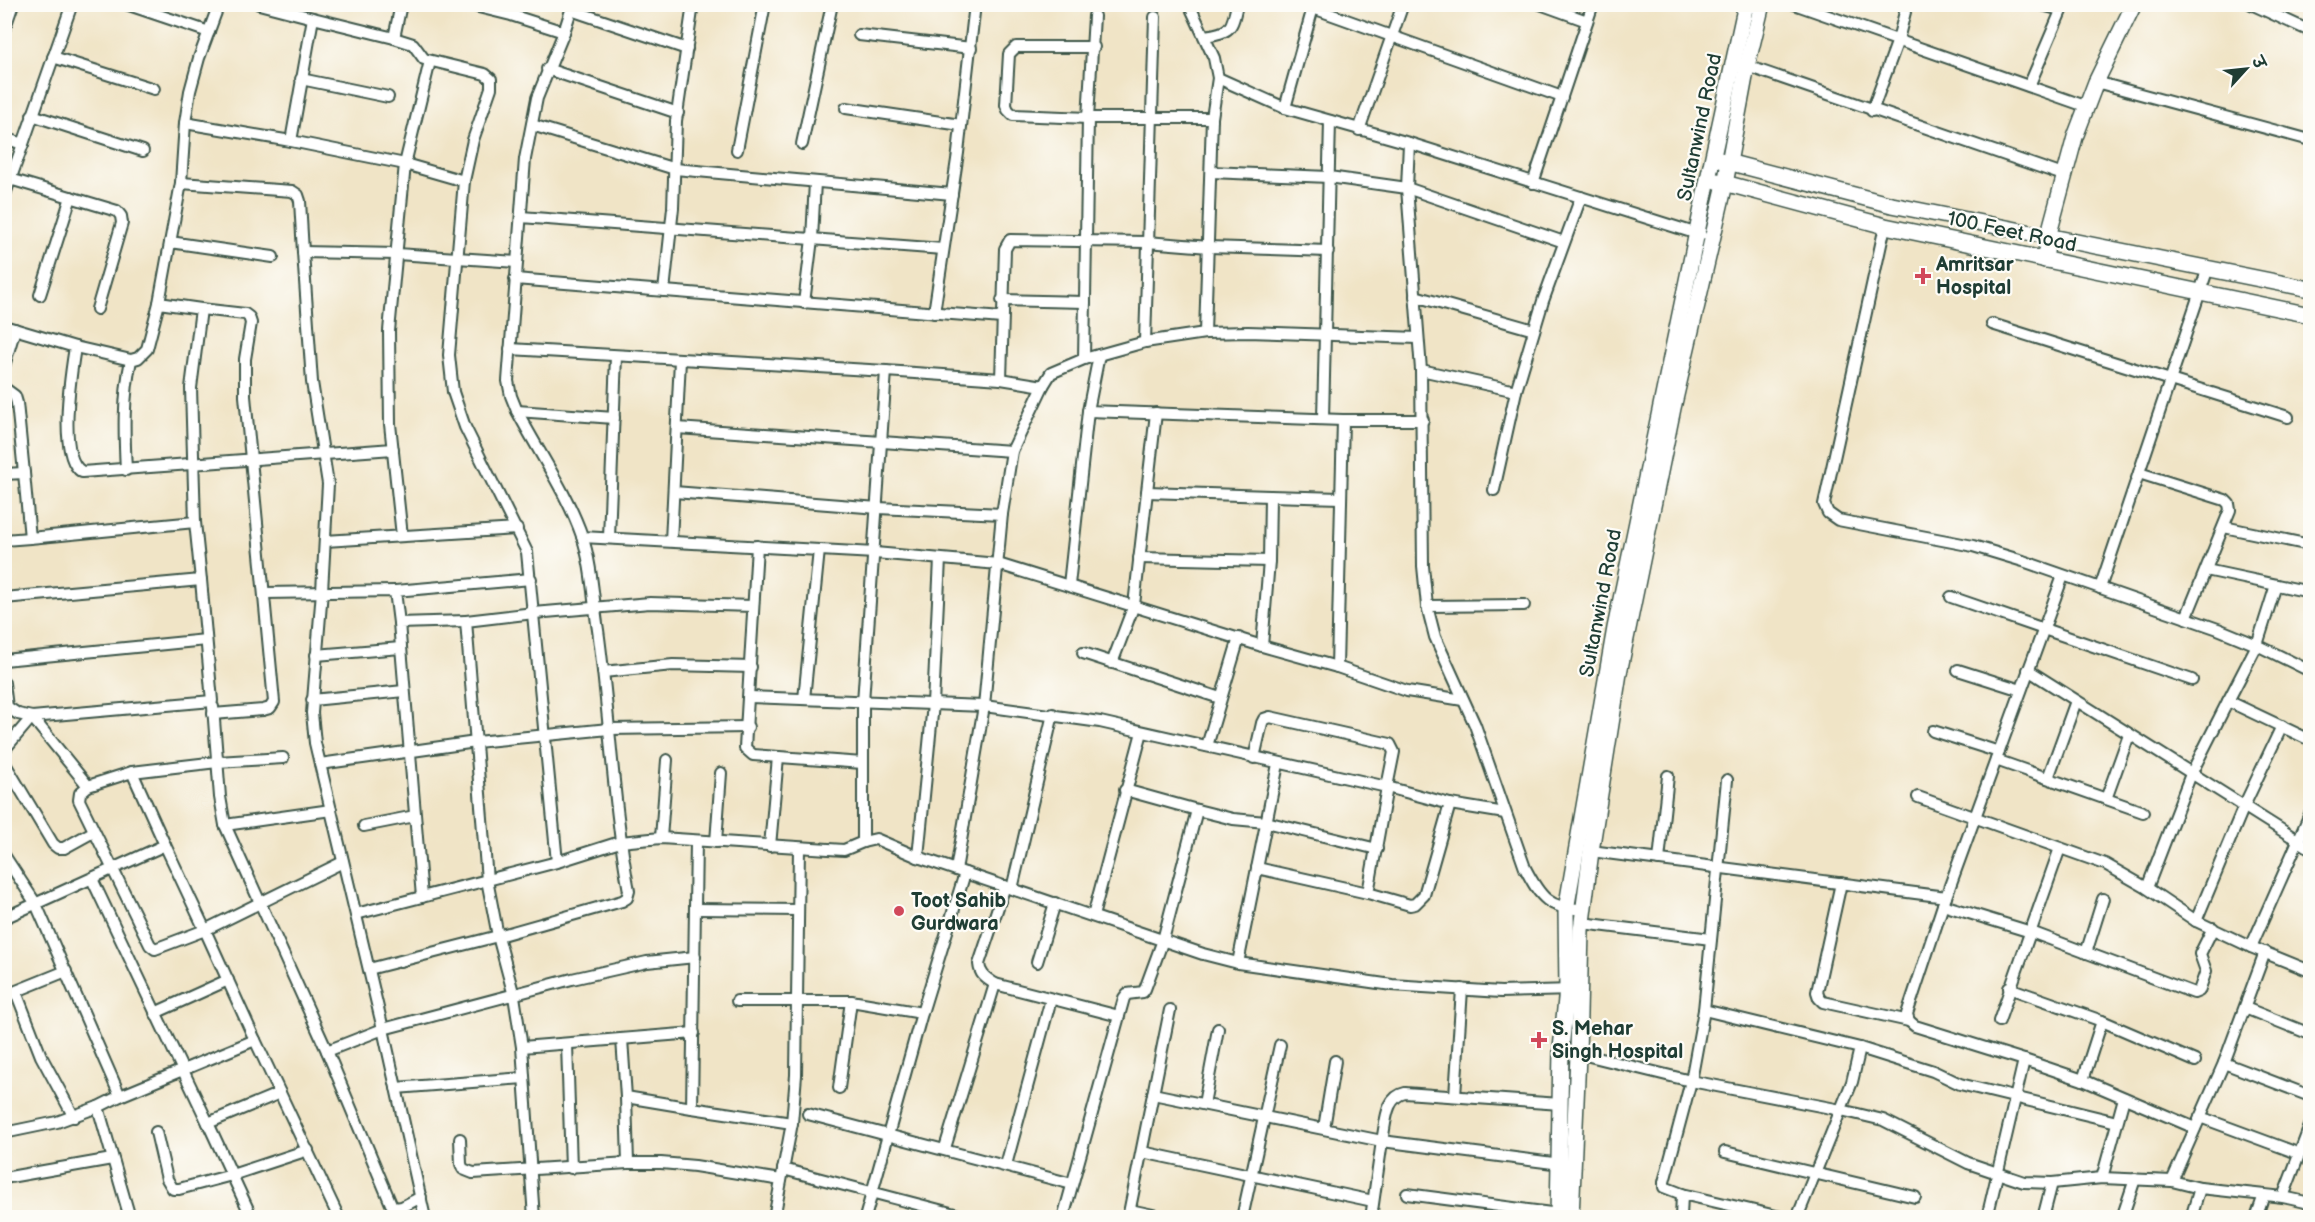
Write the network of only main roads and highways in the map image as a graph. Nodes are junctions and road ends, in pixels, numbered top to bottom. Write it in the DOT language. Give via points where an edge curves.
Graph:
graph roads {
  1 [pos="1746,4"];
  2 [pos="1762,4"];
  3 [pos="2134,4"];
  4 [pos="1714,159"];
  5 [pos="1730,163"];
  6 [pos="1708,179"];
  7 [pos="1725,183"];
  8 [pos="1705,237"];
  9 [pos="2048,237"];
  10 [pos="2045,260"];
  11 [pos="2310,289"];
  12 [pos="2310,315"];
  13 [pos="1598,770"];
  14 [pos="1573,989"];
  15 [pos="1563,1216"];
  1 -- 4 [label="main road, Sultanwind Road"];
  2 -- 5 [label="main road"];
  3 -- 9 [label="main road" via="2096,82 2075,137"];
  4 -- 5 [label="main road, 100 Feet Road"];
  4 -- 6 [label="main road, Sultanwind Road"];
  5 -- 7 [label="main road"];
  5 -- 9 [label="main road, 100 Feet Road" via="1892,205"];
  6 -- 7 [label="main road, 100 Feet Road"];
  6 -- 8 [label="main road, Sultanwind Road"];
  7 -- 8 [label="main road"];
  7 -- 10 [label="main road, 100 Feet Road" via="1885,226"];
  8 -- 13 [label="main road, Sultanwind Road" via="1653,478 1615,628"];
  9 -- 10 [label="main road"];
  9 -- 11 [label="main road, 100 Feet Road"];
  10 -- 12 [label="main road, 100 Feet Road"];
  13 -- 14 [label="main road"];
  13 -- 14 [label="main road, Sultanwind Road" via="1566,910"];
  14 -- 15 [label="main road" via="1578,1055"];
  14 -- 15 [label="main road, Sultanwind Road" via="1561,1049"];
}
